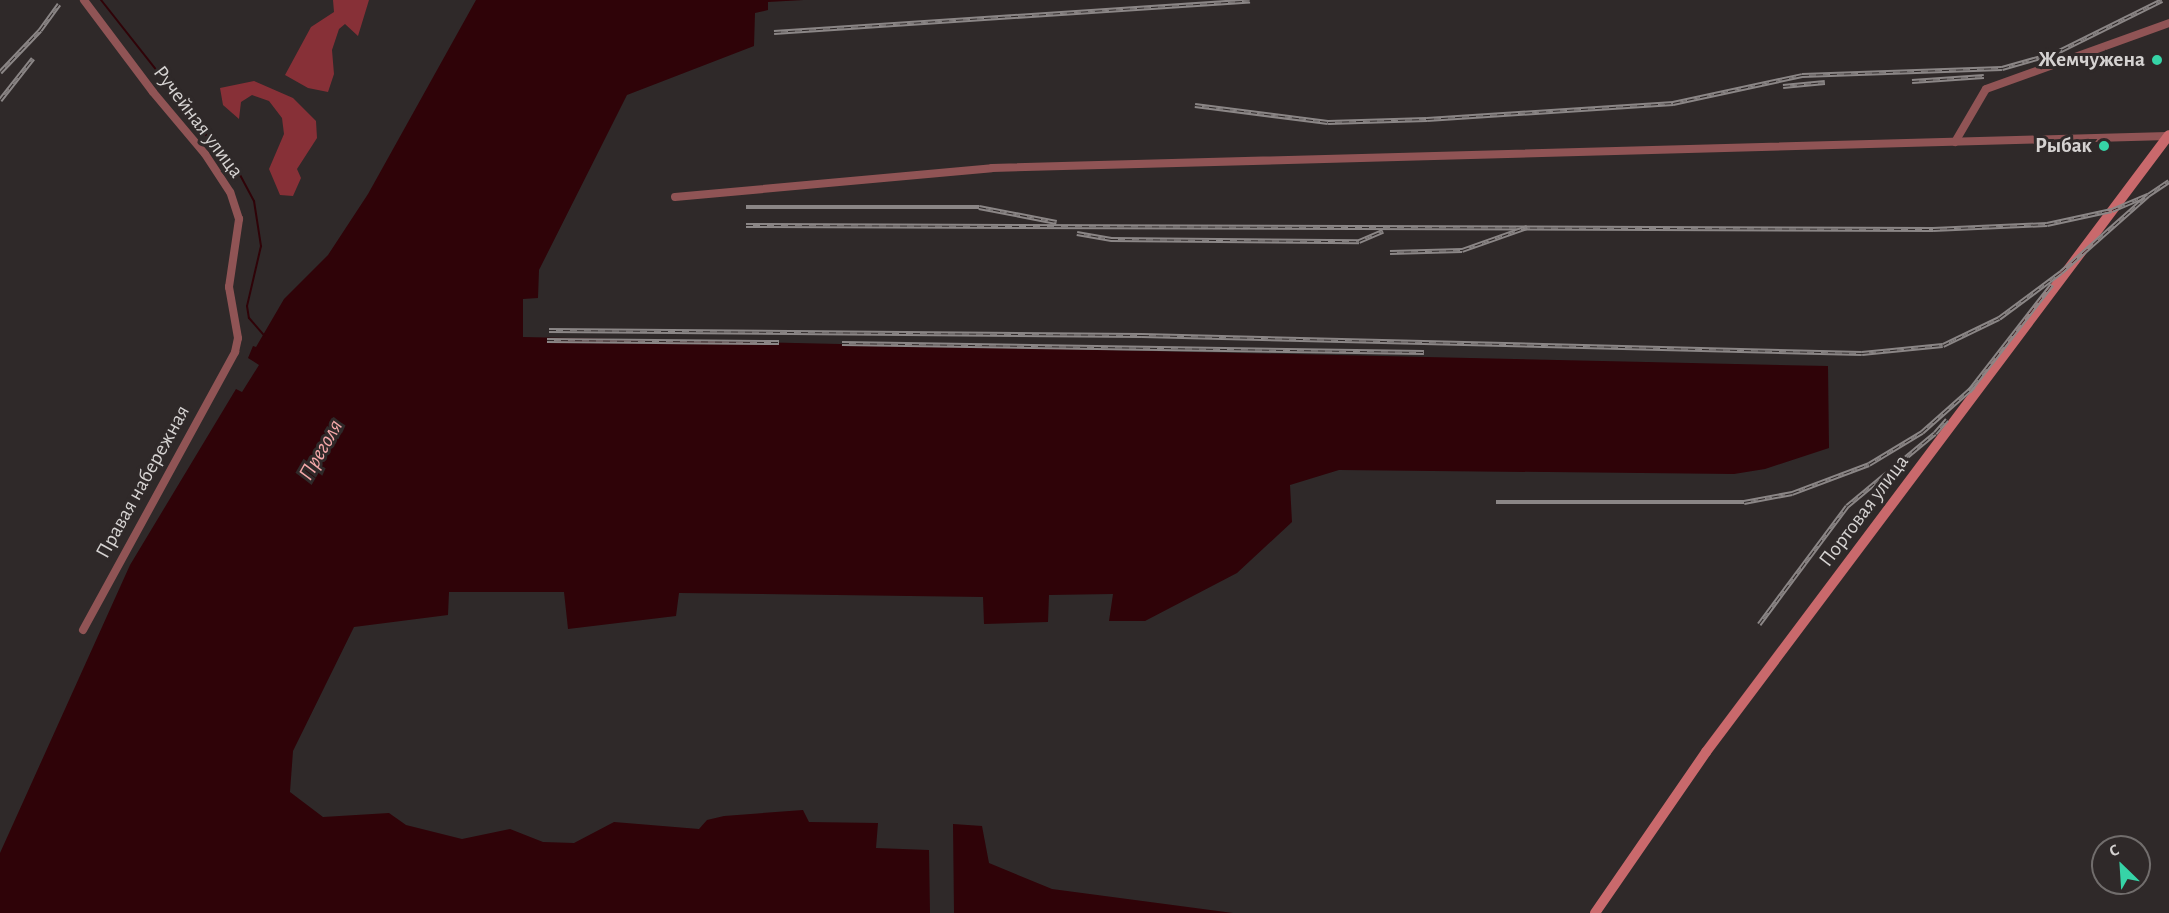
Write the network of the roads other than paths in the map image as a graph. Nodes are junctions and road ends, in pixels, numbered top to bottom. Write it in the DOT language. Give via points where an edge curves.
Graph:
graph roads {
  1 [pos="84,0"];
  2 [pos="2169,23"];
  3 [pos="2169,136"];
  4 [pos="1955,142"];
  5 [pos="675,198"];
  6 [pos="235,352"];
  7 [pos="83,630"];
  8 [pos="1595,913"];
  1 -- 6 [label="street, Ручейная улица" via="205,154 230,192 239,219 230,287 238,338"];
  2 -- 4 [label="street" via="1986,89"];
  3 -- 4 [label="street"];
  3 -- 8 [label="main road, Портовая улица" via="1706,752"];
  4 -- 5 [label="street" via="992,168"];
  6 -- 7 [label="street, Правая набережная"];
}
